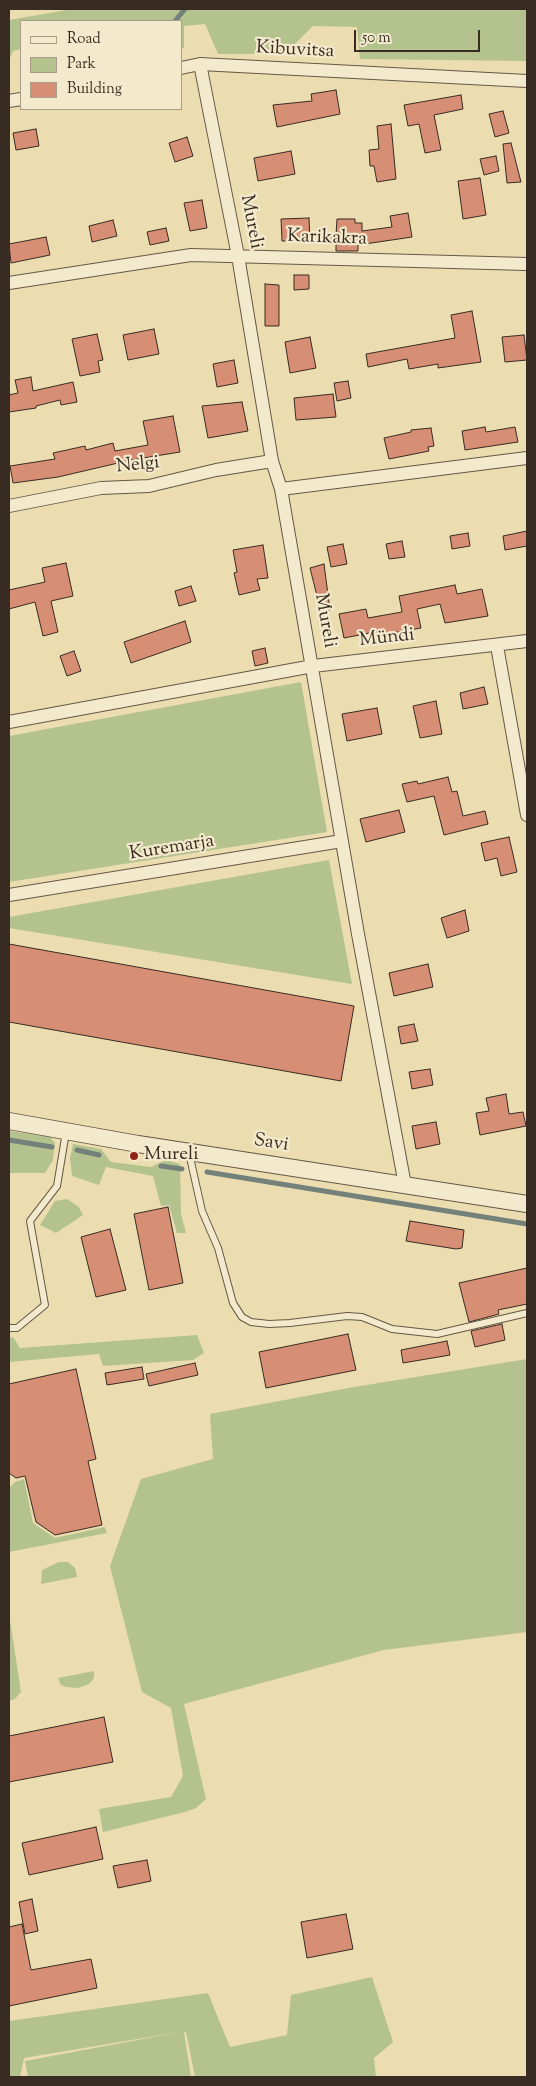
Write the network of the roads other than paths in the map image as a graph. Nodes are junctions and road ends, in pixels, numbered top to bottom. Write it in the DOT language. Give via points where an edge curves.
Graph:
graph roads {
  1 [pos="200,64"];
  2 [pos="182,68"];
  3 [pos="527,81"];
  4 [pos="238,256"];
  5 [pos="527,264"];
  6 [pos="9,283"];
  7 [pos="527,458"];
  8 [pos="272,461"];
  9 [pos="281,490"];
  10 [pos="9,506"];
  11 [pos="527,641"];
  12 [pos="497,646"];
  13 [pos="313,666"];
  14 [pos="9,722"];
  15 [pos="527,815"];
  16 [pos="342,841"];
  17 [pos="9,895"];
  18 [pos="9,1121"];
  19 [pos="66,1131"];
  20 [pos="189,1152"];
  21 [pos="405,1184"];
  22 [pos="527,1204"];
  23 [pos="527,1312"];
  24 [pos="9,1328"];
  1 -- 2 [label="street, Kibuvitsa"];
  1 -- 3 [label="street, Kibuvitsa"];
  1 -- 4 [label="street, Mureli"];
  4 -- 5 [label="street, Karikakra"];
  4 -- 6 [label="street, Karikakra" via="191,255"];
  4 -- 8 [label="street, Mureli"];
  7 -- 9 [label="street"];
  8 -- 9 [label="street, Mureli"];
  8 -- 10 [label="street, Nelgi" via="149,486 101,488"];
  9 -- 13 [label="street, Mureli"];
  11 -- 12 [label="street, Mündi"];
  12 -- 13 [label="street, Mündi"];
  12 -- 15 [label="street"];
  13 -- 14 [label="street, Mündi"];
  13 -- 16 [label="street, Mureli"];
  16 -- 17 [label="street, Kuremarja"];
  16 -- 21 [label="street, Mureli"];
  18 -- 19 [label="street, Savi"];
  19 -- 20 [label="street, Savi"];
  19 -- 24 [label="lane" via="57,1186 30,1221 45,1305 17,1328"];
  20 -- 21 [label="street, Savi"];
  20 -- 23 [label="lane" via="202,1211 218,1248 233,1303 251,1322 290,1323 347,1316 362,1317 392,1329 437,1334"];
  21 -- 22 [label="street, Savi"];
}
